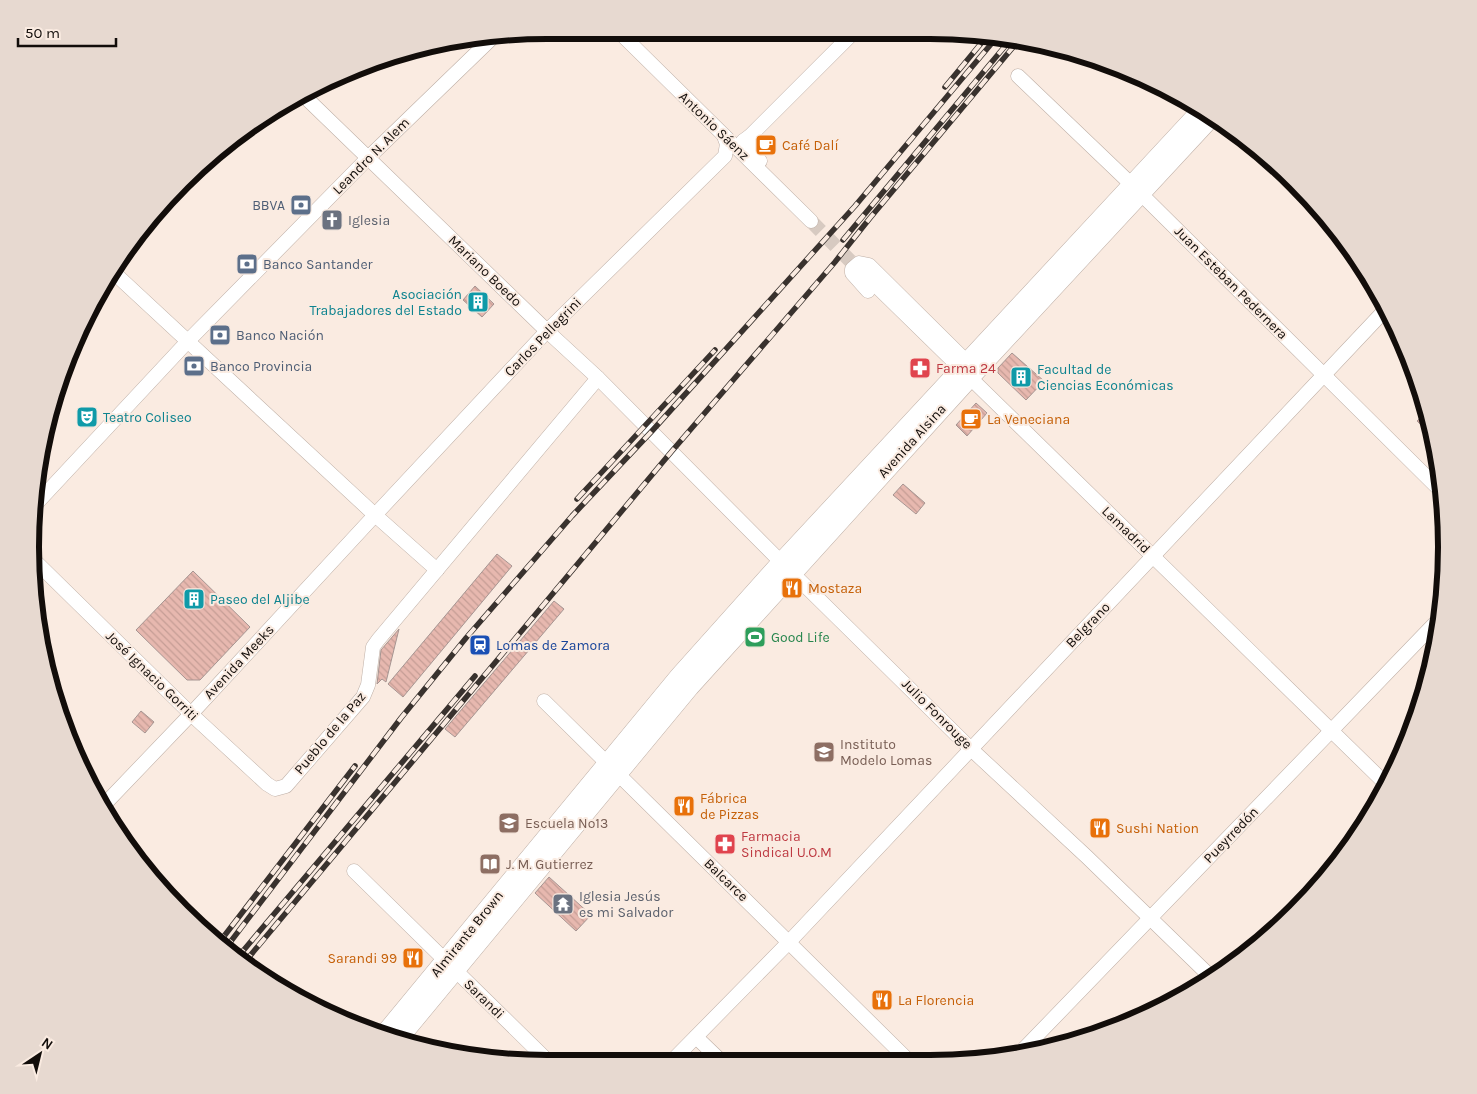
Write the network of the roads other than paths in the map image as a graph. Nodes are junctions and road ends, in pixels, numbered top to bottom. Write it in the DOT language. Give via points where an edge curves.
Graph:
graph roads {
  1 [pos="626,39"];
  2 [pos="847,39"];
  3 [pos="487,42"];
  4 [pos="1018,76"];
  5 [pos="307,99"];
  6 [pos="1197,115"];
  7 [pos="1207,121"];
  8 [pos="724,136"];
  9 [pos="750,136"];
  10 [pos="368,158"];
  11 [pos="718,164"];
  12 [pos="1136,189"];
  13 [pos="811,221"];
  14 [pos="118,275"];
  15 [pos="865,275"];
  16 [pos="1382,314"];
  17 [pos="547,331"];
  18 [pos="188,341"];
  19 [pos="962,371"];
  20 [pos="1324,375"];
  21 [pos="598,378"];
  22 [pos="668,447"];
  23 [pos="1434,484"];
  24 [pos="41,498"];
  25 [pos="374,515"];
  26 [pos="1154,557"];
  27 [pos="40,565"];
  28 [pos="787,567"];
  29 [pos="437,570"];
  30 [pos="1431,627"];
  31 [pos="544,700"];
  32 [pos="191,714"];
  33 [pos="1332,731"];
  34 [pos="971,749"];
  35 [pos="612,768"];
  36 [pos="1382,780"];
  37 [pos="276,789"];
  38 [pos="107,801"];
  39 [pos="354,871"];
  40 [pos="1151,919"];
  41 [pos="789,942"];
  42 [pos="451,966"];
  43 [pos="1206,973"];
  44 [pos="388,1029"];
  45 [pos="402,1034"];
  46 [pos="696,1037"];
  47 [pos="1028,1045"];
  48 [pos="542,1055"];
  49 [pos="678,1055"];
  50 [pos="714,1055"];
  51 [pos="903,1055"];
  1 -- 8 [label="street, Antonio Sáenz"];
  2 -- 9 [label="street"];
  3 -- 10 [label="street, Leandro N. Alem"];
  4 -- 12 [label="street, Juan Esteban Pedernera"];
  5 -- 10 [label="street, Mariano Boedo"];
  6 -- 12 [label="main road, Avenida Alsina"];
  7 -- 12 [label="main road, Avenida Alsina"];
  8 -- 9 [label="street" via="739,142"];
  8 -- 11 [label="street" via="727,150"];
  8 -- 13 [label="street, Antonio Sáenz"];
  9 -- 11 [label="street, Antonio Sáenz" via="751,150 756,157 818,218 820,224 816,229 805,225 744,164 734,159"];
  10 -- 17 [label="street, Mariano Boedo"];
  10 -- 18 [label="street, Leandro N. Alem"];
  11 -- 17 [label="street, Carlos Pellegrini"];
  12 -- 19 [label="main road, Avenida Alsina"];
  12 -- 20 [label="street, Juan Esteban Pedernera"];
  14 -- 18 [label="street"];
  15 -- 19 [label="street, Lamadrid"];
  16 -- 20 [label="street, Belgrano"];
  17 -- 21 [label="street, Mariano Boedo"];
  17 -- 25 [label="street, Carlos Pellegrini"];
  18 -- 24 [label="street, Leandro N. Alem"];
  18 -- 25 [label="street"];
  19 -- 19 [label="street, Lamadrid" via="868,266 858,263 852,269 856,279"];
  19 -- 26 [label="street, Lamadrid"];
  19 -- 28 [label="main road, Avenida Alsina"];
  20 -- 23 [label="street, Juan Esteban Pedernera"];
  20 -- 26 [label="street, Belgrano"];
  21 -- 22 [label="street, Mariano Boedo"];
  21 -- 29 [label="street, Pueblo de la Paz"];
  22 -- 28 [label="street, Julio Fonrouge"];
  25 -- 29 [label="street"];
  25 -- 32 [label="street, Avenida Meeks"];
  26 -- 33 [label="street, Lamadrid"];
  26 -- 34 [label="street, Belgrano"];
  27 -- 32 [label="street, José Ignacio Gorriti"];
  28 -- 34 [label="street, Julio Fonrouge"];
  28 -- 35 [label="main road, Avenida Alsina" via="690,687"];
  29 -- 37 [label="street, Pueblo de la Paz" via="373,647 368,685 363,697 286,786"];
  30 -- 33 [label="street, Pueyrredón"];
  31 -- 35 [label="street, Balcarce"];
  32 -- 37 [label="street, José Ignacio Gorriti"];
  32 -- 38 [label="street, Avenida Meeks"];
  33 -- 36 [label="street, Lamadrid"];
  33 -- 40 [label="street, Pueyrredón"];
  34 -- 40 [label="street, Julio Fonrouge"];
  34 -- 41 [label="street, Belgrano"];
  35 -- 41 [label="street, Balcarce"];
  35 -- 42 [label="main road, Almirante Brown"];
  39 -- 42 [label="street, Sarandi"];
  40 -- 43 [label="street, Julio Fonrouge"];
  40 -- 47 [label="street, Pueyrredón"];
  41 -- 46 [label="street, Belgrano"];
  41 -- 51 [label="street, Balcarce"];
  42 -- 44 [label="main road, Almirante Brown"];
  42 -- 45 [label="main road, Almirante Brown"];
  42 -- 48 [label="street, Sarandi"];
  46 -- 49 [label="street, Belgrano"];
  46 -- 50 [label="street"];
}
